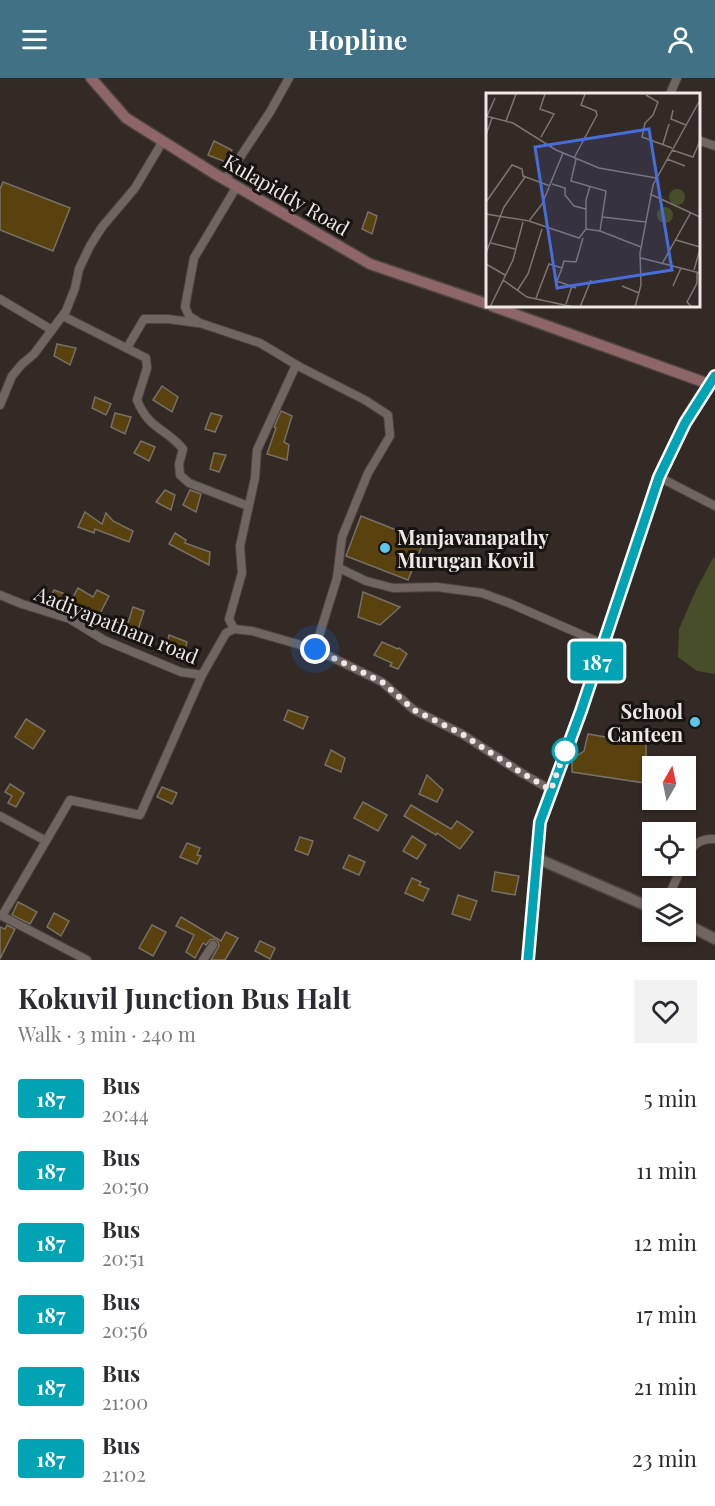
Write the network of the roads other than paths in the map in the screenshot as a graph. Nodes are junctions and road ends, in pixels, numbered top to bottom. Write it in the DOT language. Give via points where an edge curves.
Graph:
graph roads {
  1 [pos="91,78"];
  2 [pos="289,78"];
  3 [pos="676,78"];
  4 [pos="670,93"];
  5 [pos="700,140"];
  6 [pos="163,141"];
  7 [pos="715,146"];
  8 [pos="225,180"];
  9 [pos="237,186"];
  10 [pos="0,299"];
  11 [pos="486,304"];
  12 [pos="498,308"];
  13 [pos="63,316"];
  14 [pos="200,323"];
  15 [pos="51,330"];
  16 [pos="127,348"];
  17 [pos="296,365"];
  18 [pos="712,380"];
  19 [pos="0,405"];
  20 [pos="659,477"];
  21 [pos="248,506"];
  22 [pos="715,506"];
  23 [pos="339,568"];
  24 [pos="0,595"];
  25 [pos="234,629"];
  26 [pos="603,644"];
  27 [pos="315,649"];
  28 [pos="202,675"];
  29 [pos="551,790"];
  30 [pos="0,816"];
  31 [pos="715,839"];
  32 [pos="46,841"];
  33 [pos="696,844"];
  34 [pos="536,858"];
  35 [pos="642,904"];
  36 [pos="696,929"];
  37 [pos="715,939"];
  38 [pos="213,945"];
  39 [pos="87,960"];
  40 [pos="203,960"];
  41 [pos="528,960"];
  1 -- 6 [label="main road, Kulapiddy Road" via="126,118"];
  2 -- 8 [label="street"];
  3 -- 4 [label="street"];
  5 -- 7 [label="street"];
  6 -- 8 [label="main road, Kulapiddy Road"];
  6 -- 13 [label="street" via="135,189 90,246"];
  8 -- 9 [label="main road, Kulapiddy Road"];
  9 -- 11 [label="main road, Kulapiddy Road" via="370,264"];
  9 -- 14 [label="street" via="194,258 185,307 189,316"];
  10 -- 15 [label="street"];
  12 -- 18 [label="main road"];
  13 -- 15 [label="street"];
  13 -- 16 [label="street"];
  14 -- 16 [label="street" via="144,319"];
  14 -- 17 [label="street" via="260,343"];
  15 -- 19 [label="street" via="12,376"];
  16 -- 21 [label="street" via="146,358 147,368 137,400 149,422 183,449 180,476"];
  17 -- 21 [label="street" via="257,450"];
  17 -- 23 [label="street" via="388,415 390,436 368,473 342,537"];
  18 -- 20 [label="main road" via="685,423"];
  20 -- 22 [label="street"];
  20 -- 26 [label="main road"];
  21 -- 25 [label="street" via="240,546 242,573 229,619"];
  23 -- 26 [label="street" via="393,588 437,587 482,593"];
  23 -- 27 [label="street"];
  24 -- 28 [label="street, Aadiyapatham road" via="70,619 104,640 182,672"];
  25 -- 27 [label="street"];
  25 -- 28 [label="street, Aadiyapatham road" via="226,633"];
  26 -- 29 [label="main road"];
  27 -- 29 [label="street" via="382,682 414,710 462,734"];
  28 -- 32 [label="street" via="140,815 70,800"];
  29 -- 34 [label="main road" via="540,822"];
  30 -- 32 [label="street"];
  31 -- 33 [label="street" via="706,838"];
  32 -- 39 [label="street" via="2,916"];
  34 -- 35 [label="street"];
  34 -- 41 [label="main road"];
  36 -- 37 [label="street"];
  38 -- 40 [label="street"];
}
